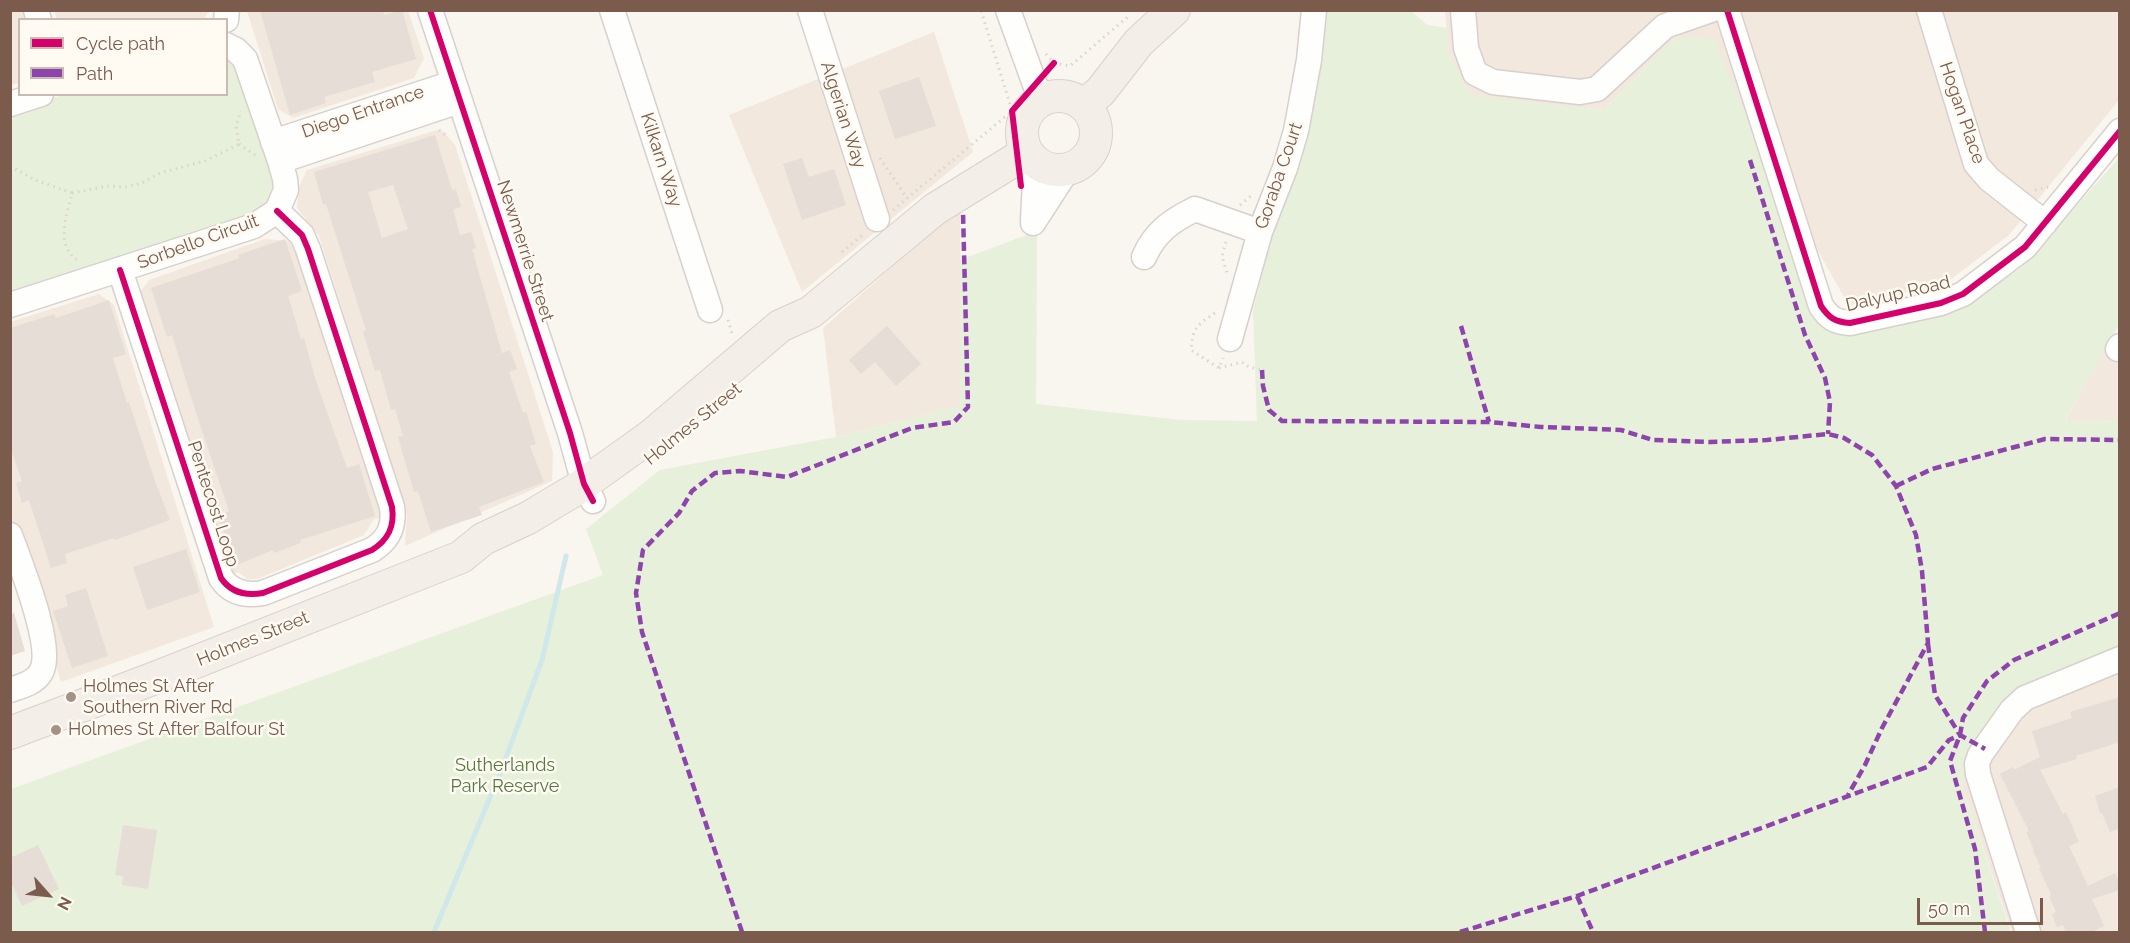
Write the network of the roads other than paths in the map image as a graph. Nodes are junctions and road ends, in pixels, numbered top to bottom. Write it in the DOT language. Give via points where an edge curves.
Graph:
graph roads {
  1 [pos="430,10"];
  2 [pos="612,10"];
  3 [pos="810,10"];
  4 [pos="1008,10"];
  5 [pos="1173,10"];
  6 [pos="1314,10"];
  7 [pos="1463,10"];
  8 [pos="1711,10"];
  9 [pos="1727,10"];
  10 [pos="1929,10"];
  11 [pos="228,46"];
  12 [pos="1038,93"];
  13 [pos="35,96"];
  14 [pos="1092,98"];
  15 [pos="10,104"];
  16 [pos="447,105"];
  17 [pos="2120,131"];
  18 [pos="273,155"];
  19 [pos="1032,158"];
  20 [pos="1068,169"];
  21 [pos="277,211"];
  22 [pos="877,219"];
  23 [pos="2044,223"];
  24 [pos="1260,232"];
  25 [pos="1144,257"];
  26 [pos="120,270"];
  27 [pos="10,305"];
  28 [pos="710,310"];
  29 [pos="1230,339"];
  30 [pos="601,484"];
  31 [pos="10,535"];
  32 [pos="2120,659"];
  33 [pos="10,690"];
  34 [pos="10,733"];
  35 [pos="2028,933"];
  1 -- 16 [label="street, Newmerrie Street"];
  2 -- 28 [label="street, Kilkarn Way"];
  3 -- 22 [label="street, Algerian Way"];
  4 -- 12 [label="street"];
  5 -- 14 [label="main road" via="1139,42"];
  6 -- 24 [label="street, Goraba Court" via="1296,131"];
  7 -- 8 [label="street" via="1466,48 1475,73 1493,82 1580,92 1597,89 1665,26"];
  9 -- 23 [label="street, Dalyup Road" via="1821,306 1828,316 1850,323 1941,303 1963,294 2025,246"];
  10 -- 23 [label="street, Hogan Place" via="1976,164"];
  11 -- 18 [label="street, Sorbello Circuit" via="245,59"];
  12 -- 14 [label="main road"];
  12 -- 19 [label="main road" via="1023,123 1023,144"];
  13 -- 15 [label="street"];
  14 -- 20 [label="main road" via="1096,136 1093,147 1087,157"];
  16 -- 18 [label="street, Diego Entrance"];
  16 -- 30 [label="street, Newmerrie Street" via="570,433"];
  17 -- 23 [label="street, Dalyup Road"];
  18 -- 21 [label="street, Sorbello Circuit" via="286,190"];
  19 -- 20 [label="main road" via="1046,168"];
  19 -- 20 [label="street" via="1033,223"];
  19 -- 30 [label="main road, Holmes Street" via="1016,159 935,209 811,312 780,326"];
  21 -- 26 [label="street, Sorbello Circuit" via="254,226"];
  21 -- 26 [label="street, Pentecost Loop" via="302,235 308,249 393,518 385,540 372,550 263,592 244,594 227,587 221,578"];
  24 -- 25 [label="street" via="1195,209 1162,229"];
  24 -- 29 [label="street, Goraba Court"];
  26 -- 27 [label="street, Sorbello Circuit"];
  30 -- 34 [label="main road, Holmes Street" via="483,539 461,556"];
  31 -- 33 [label="street" via="43,635 46,656 43,670 33,682"];
  32 -- 35 [label="street" via="2025,698 1980,755 1978,774"];
}
